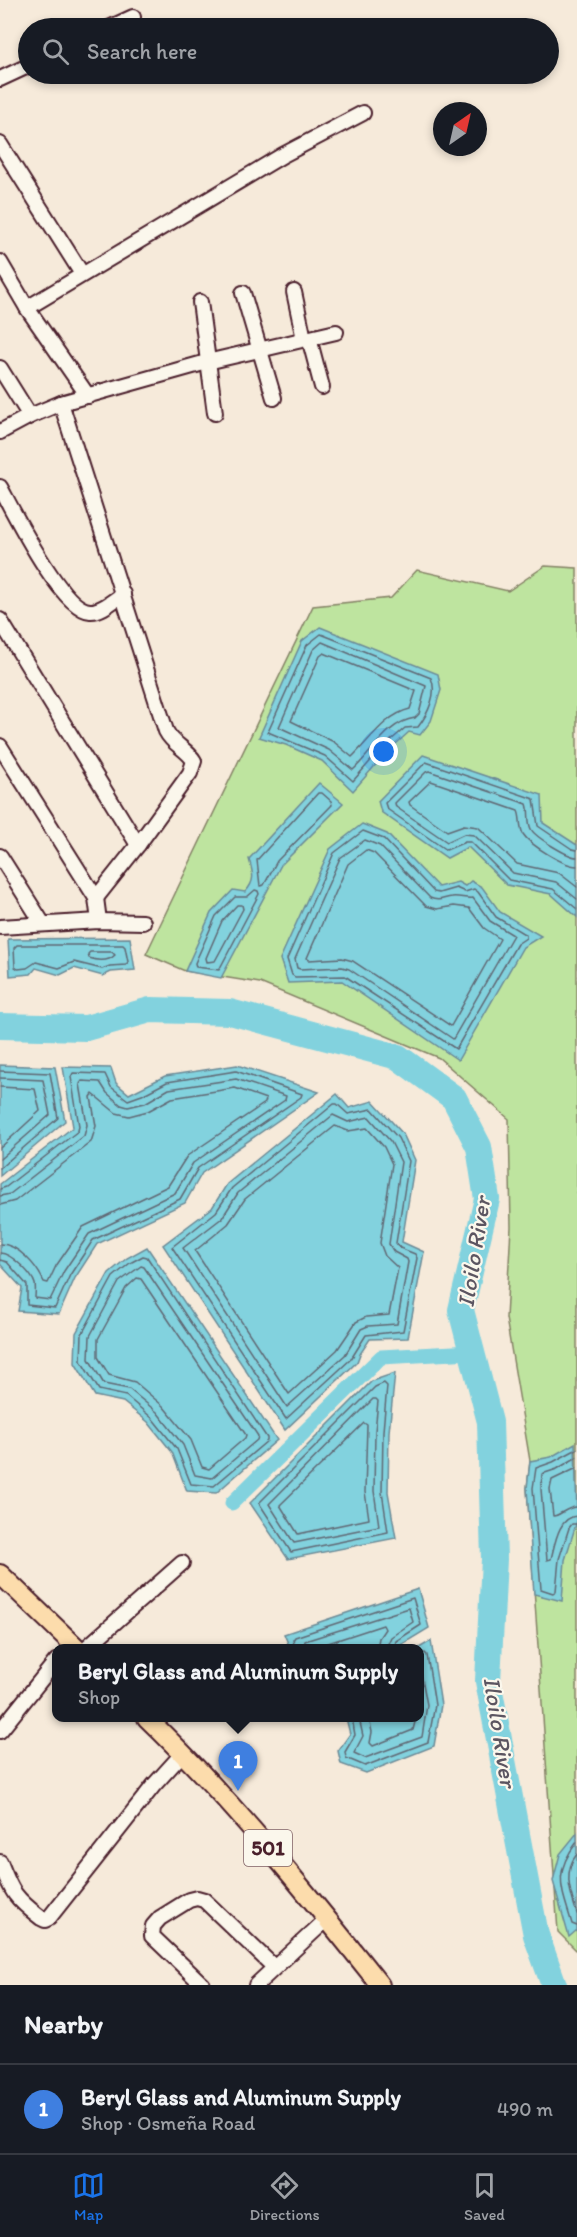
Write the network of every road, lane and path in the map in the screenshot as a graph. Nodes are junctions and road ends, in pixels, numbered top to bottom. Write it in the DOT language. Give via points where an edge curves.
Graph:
graph roads {
  1 [pos="18,71"];
  2 [pos="0,79"];
  3 [pos="363,113"];
  4 [pos="0,144"];
  5 [pos="0,262"];
  6 [pos="82,274"];
  7 [pos="294,292"];
  8 [pos="243,293"];
  9 [pos="200,302"];
  10 [pos="27,308"];
  11 [pos="336,332"];
  12 [pos="307,338"];
  13 [pos="260,350"];
  14 [pos="207,362"];
  15 [pos="0,368"];
  16 [pos="322,387"];
  17 [pos="88,396"];
  18 [pos="274,398"];
  19 [pos="61,403"];
  20 [pos="215,413"];
  21 [pos="30,416"];
  22 [pos="0,432"];
  23 [pos="0,487"];
  24 [pos="123,594"];
  25 [pos="0,620"];
  26 [pos="0,746"];
  27 [pos="138,845"];
  28 [pos="0,856"];
  29 [pos="96,898"];
  30 [pos="99,921"];
  31 [pos="143,922"];
  32 [pos="43,924"];
  33 [pos="0,927"];
  34 [pos="182,1563"];
  35 [pos="0,1574"];
  36 [pos="72,1644"];
  37 [pos="79,1644"];
  38 [pos="52,1667"];
  39 [pos="151,1722"];
  40 [pos="0,1731"];
  41 [pos="183,1753"];
  42 [pos="0,1862"];
  43 [pos="327,1919"];
  44 [pos="274,1967"];
  45 [pos="203,1985"];
  46 [pos="256,1985"];
  47 [pos="380,1985"];
  1 -- 2 [label="street"];
  3 -- 6 [label="street" via="283,155"];
  4 -- 6 [label="street"];
  5 -- 10 [label="street"];
  6 -- 10 [label="street"];
  7 -- 12 [label="street"];
  8 -- 13 [label="street"];
  9 -- 14 [label="street"];
  10 -- 17 [label="street"];
  11 -- 12 [label="street"];
  12 -- 13 [label="street"];
  12 -- 16 [label="street"];
  13 -- 14 [label="street"];
  13 -- 18 [label="street"];
  14 -- 17 [label="street"];
  14 -- 20 [label="street"];
  15 -- 21 [label="street"];
  17 -- 19 [label="street"];
  19 -- 21 [label="street"];
  19 -- 24 [label="street"];
  21 -- 22 [label="street"];
  23 -- 24 [label="street" via="51,576 74,604 95,611"];
  24 -- 27 [label="street" via="166,731 194,761 190,773"];
  25 -- 27 [label="street"];
  26 -- 29 [label="street"];
  27 -- 29 [label="street"];
  28 -- 32 [label="street"];
  29 -- 30 [label="street"];
  30 -- 31 [label="street"];
  30 -- 32 [label="street"];
  32 -- 33 [label="street"];
  34 -- 37 [label="street"];
  35 -- 36 [label="main road"];
  38 -- 40 [label="street"];
  39 -- 41 [label="main road, 501"];
  41 -- 42 [label="street" via="49,1918 41,1918 17,1899"];
  41 -- 43 [label="main road, 501"];
  43 -- 44 [label="street"];
  43 -- 47 [label="main road, 501"];
  44 -- 45 [label="street" via="204,1900 197,1898 160,1918 153,1926 152,1936"];
  44 -- 46 [label="street"];
}
